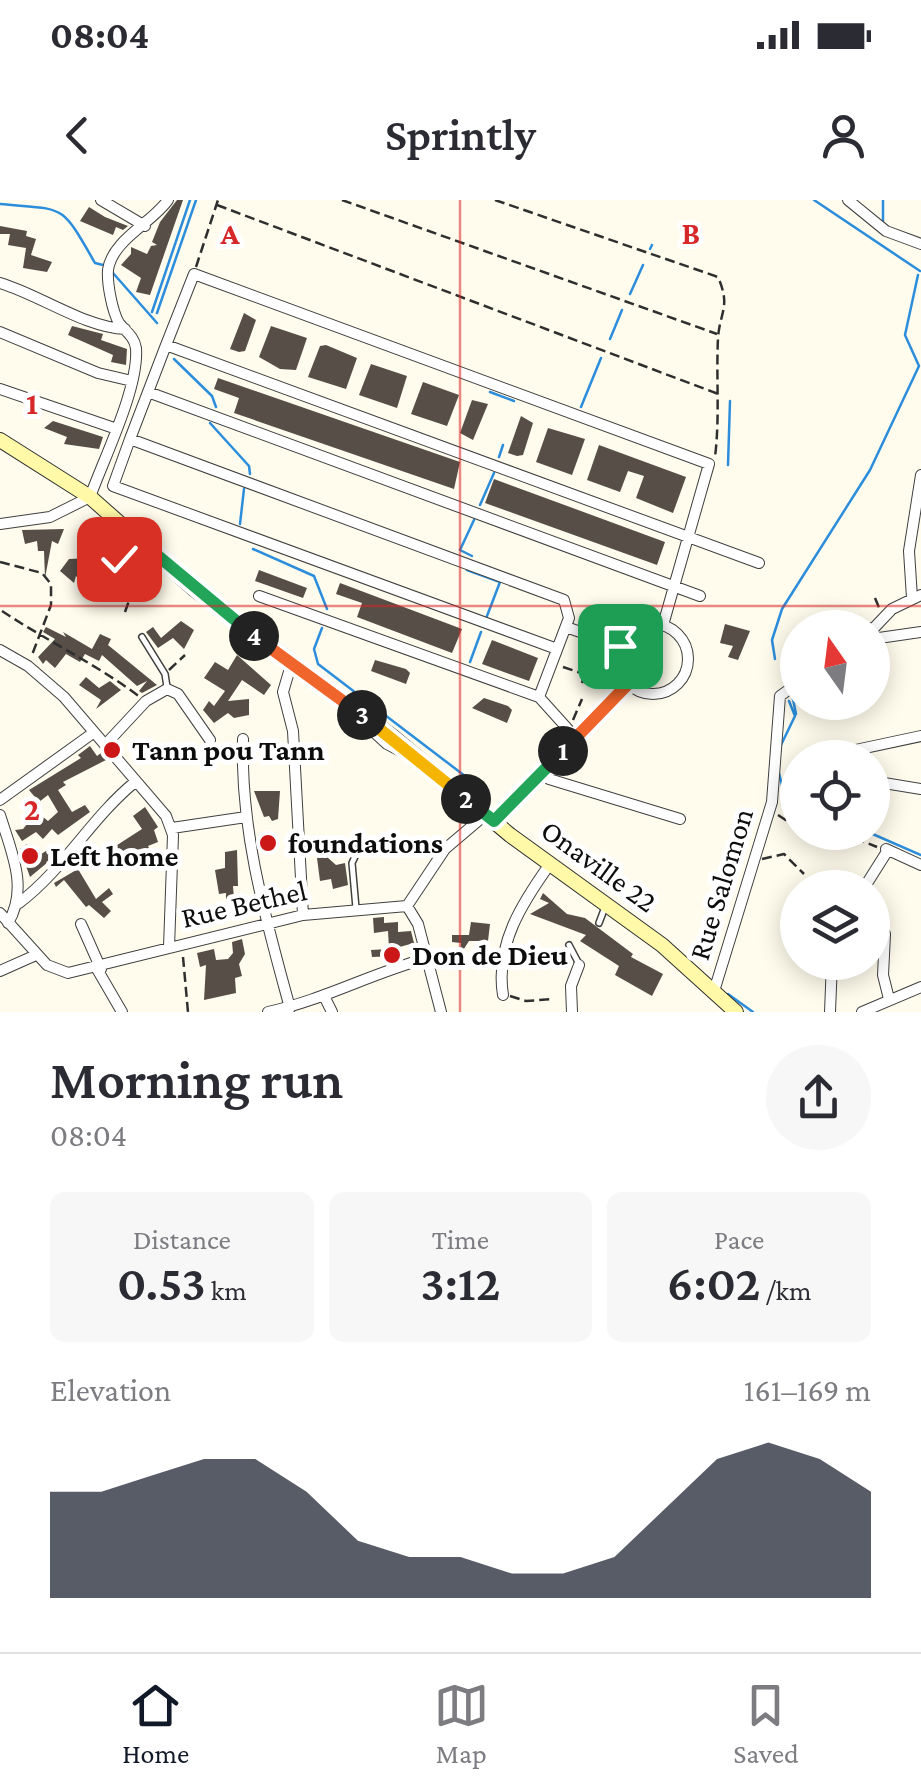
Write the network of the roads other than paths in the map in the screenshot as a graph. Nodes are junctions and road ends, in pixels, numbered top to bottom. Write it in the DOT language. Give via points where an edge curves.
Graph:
graph roads {
  1 [pos="101,200"];
  2 [pos="168,200"];
  3 [pos="848,200"];
  4 [pos="145,226"];
  5 [pos="921,244"];
  6 [pos="0,283"];
  7 [pos="125,329"];
  8 [pos="0,332"];
  9 [pos="166,345"];
  10 [pos="132,381"];
  11 [pos="0,389"];
  12 [pos="148,392"];
  13 [pos="114,428"];
  14 [pos="130,439"];
  15 [pos="0,440"];
  16 [pos="921,475"];
  17 [pos="113,486"];
  18 [pos="93,500"];
  19 [pos="921,500"];
  20 [pos="0,524"];
  21 [pos="690,537"];
  22 [pos="759,563"];
  23 [pos="674,586"];
  24 [pos="260,596"];
  25 [pos="700,596"];
  26 [pos="917,597"];
  27 [pos="890,612"];
  28 [pos="662,625"];
  29 [pos="566,627"];
  30 [pos="890,632"];
  31 [pos="921,632"];
  32 [pos="142,637"];
  33 [pos="620,646"];
  34 [pos="557,649"];
  35 [pos="0,650"];
  36 [pos="291,665"];
  37 [pos="628,684"];
  38 [pos="167,689"];
  39 [pos="539,697"];
  40 [pos="780,698"];
  41 [pos="93,733"];
  42 [pos="921,736"];
  43 [pos="575,738"];
  44 [pos="243,739"];
  45 [pos="210,740"];
  46 [pos="890,741"];
  47 [pos="105,745"];
  48 [pos="542,773"];
  49 [pos="135,782"];
  50 [pos="890,784"];
  51 [pos="921,789"];
  52 [pos="0,800"];
  53 [pos="0,815"];
  54 [pos="246,817"];
  55 [pos="490,818"];
  56 [pos="680,819"];
  57 [pos="172,828"];
  58 [pos="361,844"];
  59 [pos="550,864"];
  60 [pos="921,866"];
  61 [pos="874,870"];
  62 [pos="19,903"];
  63 [pos="606,904"];
  64 [pos="408,906"];
  65 [pos="356,908"];
  66 [pos="0,913"];
  67 [pos="303,915"];
  68 [pos="599,923"];
  69 [pos="8,924"];
  70 [pos="82,924"];
  71 [pos="268,925"];
  72 [pos="569,945"];
  73 [pos="169,947"];
  74 [pos="36,955"];
  75 [pos="424,959"];
  76 [pos="580,965"];
  77 [pos="99,969"];
  78 [pos="0,972"];
  79 [pos="831,980"];
  80 [pos="884,980"];
  81 [pos="921,987"];
  82 [pos="715,988"];
  83 [pos="503,995"];
  84 [pos="326,998"];
  85 [pos="888,999"];
  86 [pos="290,1010"];
  87 [pos="122,1012"];
  88 [pos="268,1012"];
  89 [pos="332,1012"];
  90 [pos="441,1012"];
  91 [pos="572,1012"];
  92 [pos="736,1012"];
  93 [pos="830,1012"];
  94 [pos="862,1012"];
  1 -- 4 [label="street"];
  2 -- 4 [label="street"];
  3 -- 5 [label="street" via="886,230"];
  4 -- 7 [label="street" via="123,243 108,269"];
  6 -- 7 [label="street" via="60,311"];
  7 -- 10 [label="street" via="136,350"];
  8 -- 10 [label="street"];
  9 -- 12 [label="street"];
  9 -- 21 [label="street"];
  9 -- 21 [label="street" via="194,274 708,464"];
  10 -- 13 [label="street"];
  11 -- 13 [label="street"];
  12 -- 14 [label="street"];
  12 -- 23 [label="street"];
  13 -- 18 [label="street"];
  14 -- 17 [label="street"];
  14 -- 29 [label="street" via="564,600 570,610"];
  15 -- 18 [label="street, Onaville 22"];
  16 -- 19 [label="street"];
  17 -- 18 [label="street"];
  17 -- 34 [label="street"];
  18 -- 20 [label="street"];
  18 -- 36 [label="street, Onaville 22"];
  19 -- 26 [label="street" via="909,551"];
  21 -- 22 [label="street"];
  21 -- 23 [label="street"];
  23 -- 25 [label="street"];
  23 -- 28 [label="street"];
  24 -- 39 [label="street"];
  26 -- 27 [label="street"];
  28 -- 33 [label="street" via="642,626"];
  28 -- 37 [label="street" via="674,630 688,652 684,676 664,693"];
  29 -- 33 [label="street"];
  29 -- 34 [label="street"];
  30 -- 31 [label="street"];
  32 -- 38 [label="lane"];
  33 -- 37 [label="street"];
  34 -- 39 [label="street"];
  35 -- 41 [label="street" via="64,697"];
  36 -- 55 [label="street, Onaville 22"];
  36 -- 67 [label="street" via="283,692 293,732"];
  37 -- 43 [label="street"];
  38 -- 45 [label="street" via="178,694"];
  38 -- 47 [label="street" via="146,701"];
  39 -- 43 [label="street"];
  40 -- 82 [label="street, Rue Salomon" via="772,802"];
  41 -- 47 [label="street"];
  41 -- 52 [label="street"];
  42 -- 46 [label="street"];
  43 -- 48 [label="street"];
  44 -- 54 [label="street"];
  47 -- 49 [label="street"];
  48 -- 55 [label="street"];
  48 -- 56 [label="street"];
  49 -- 57 [label="street"];
  49 -- 62 [label="street"];
  50 -- 51 [label="street"];
  53 -- 62 [label="street"];
  54 -- 57 [label="street"];
  54 -- 71 [label="street"];
  55 -- 59 [label="street, Onaville 22"];
  55 -- 64 [label="street" via="445,849"];
  57 -- 73 [label="street"];
  58 -- 65 [label="lane" via="352,863"];
  59 -- 63 [label="street, Onaville 22"];
  59 -- 83 [label="street" via="508,937"];
  60 -- 61 [label="street" via="885,849"];
  62 -- 69 [label="street"];
  63 -- 68 [label="lane"];
  63 -- 82 [label="street, Onaville 22"];
  64 -- 65 [label="street, Rue Bethel"];
  64 -- 75 [label="street"];
  65 -- 67 [label="street, Rue Bethel"];
  66 -- 69 [label="street, Rue Bethel"];
  67 -- 71 [label="street, Rue Bethel"];
  69 -- 74 [label="street, Rue Bethel"];
  70 -- 77 [label="street"];
  71 -- 73 [label="street, Rue Bethel"];
  71 -- 86 [label="street"];
  72 -- 76 [label="lane"];
  73 -- 77 [label="street, Rue Bethel"];
  74 -- 77 [label="street, Rue Bethel" via="56,971"];
  74 -- 78 [label="street"];
  75 -- 84 [label="street" via="372,974"];
  75 -- 90 [label="street"];
  76 -- 91 [label="street" via="571,986"];
  77 -- 87 [label="street"];
  79 -- 93 [label="street"];
  80 -- 85 [label="street"];
  81 -- 85 [label="street"];
  82 -- 92 [label="street, Onaville 22"];
  84 -- 86 [label="street"];
  84 -- 89 [label="street"];
  85 -- 94 [label="street"];
  86 -- 88 [label="street"];
}
